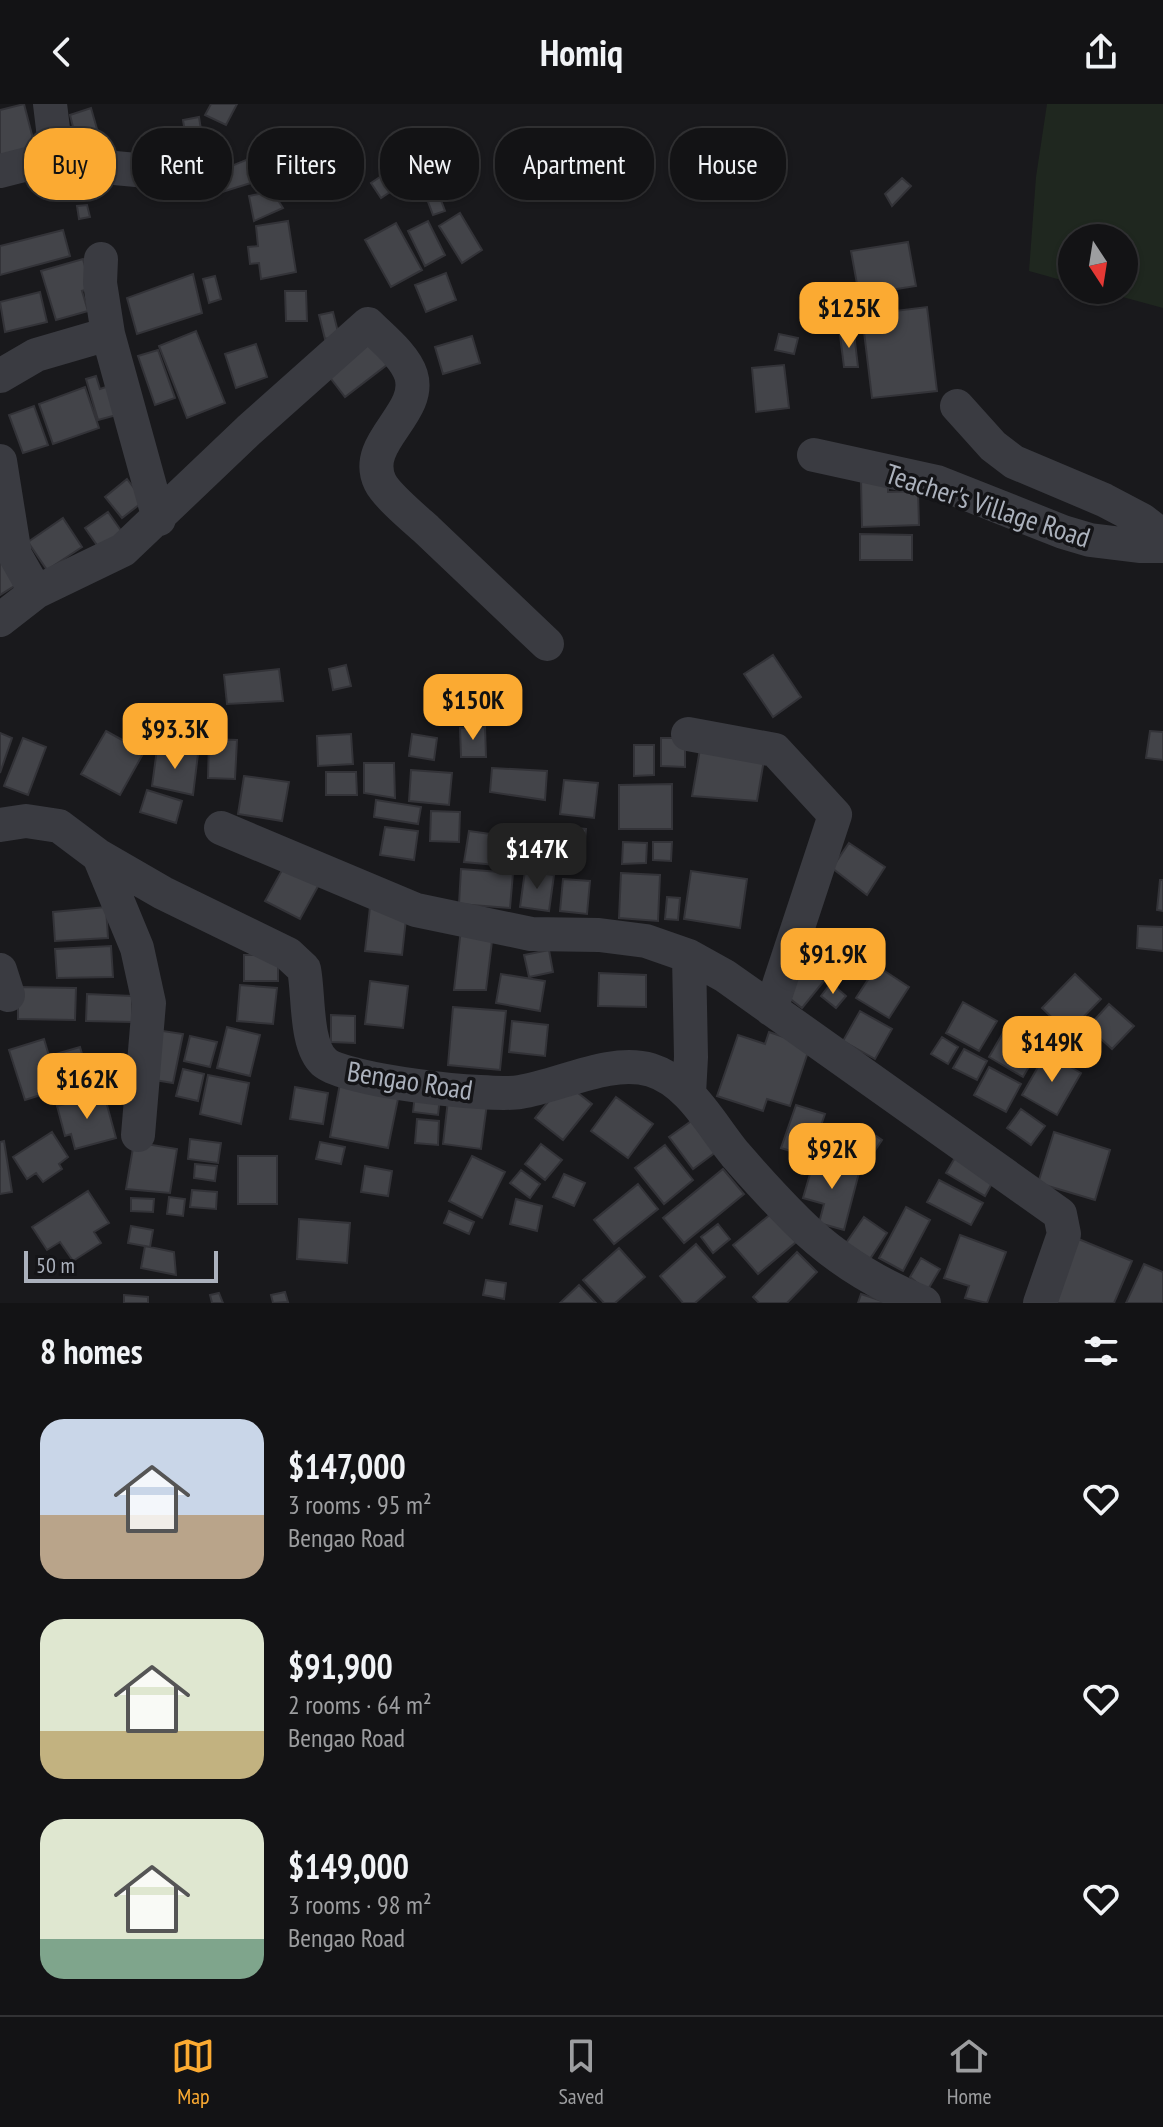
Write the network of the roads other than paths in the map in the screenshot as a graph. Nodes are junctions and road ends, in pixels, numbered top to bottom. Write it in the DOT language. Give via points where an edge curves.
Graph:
graph roads {
  1 [pos="50,104"];
  2 [pos="53,128"];
  3 [pos="24,165"];
  4 [pos="0,171"];
  5 [pos="101,259"];
  6 [pos="108,334"];
  7 [pos="0,376"];
  8 [pos="957,406"];
  9 [pos="814,455"];
  10 [pos="0,461"];
  11 [pos="159,519"];
  12 [pos="1163,536"];
  13 [pos="1163,546"];
  14 [pos="36,592"];
  15 [pos="0,620"];
  16 [pos="547,644"];
  17 [pos="688,734"];
  18 [pos="0,825"];
  19 [pos="221,828"];
  20 [pos="99,856"];
  21 [pos="689,956"];
  22 [pos="771,1009"];
  23 [pos="689,1094"];
  24 [pos="138,1135"];
  25 [pos="924,1303"];
  26 [pos="1040,1303"];
  1 -- 2 [label="street"];
  3 -- 4 [label="street"];
  5 -- 6 [label="street"];
  6 -- 7 [label="street" via="36,355"];
  6 -- 11 [label="street"];
  8 -- 12 [label="street" via="1014,462 1104,500"];
  9 -- 13 [label="street, Teacher's Village Road" via="937,482 1090,540"];
  10 -- 14 [label="street" via="15,555"];
  11 -- 14 [label="street" via="123,550"];
  11 -- 16 [label="street" via="368,324 410,372 413,388 377,458 380,482"];
  14 -- 15 [label="street"];
  17 -- 22 [label="street" via="775,750 835,815"];
  18 -- 20 [label="street, Bengao Road" via="26,821 59,826"];
  19 -- 21 [label="street" via="416,910 531,934 646,941"];
  20 -- 23 [label="street, Bengao Road" via="288,954 304,969 312,1041 323,1062 340,1071 500,1094 633,1066 654,1071"];
  20 -- 24 [label="street" via="137,948 149,1003"];
  21 -- 22 [label="street"];
  21 -- 23 [label="street"];
  22 -- 26 [label="street" via="1060,1214 1064,1234"];
  23 -- 25 [label="street, Bengao Road" via="735,1154 822,1245 854,1268"];
}
